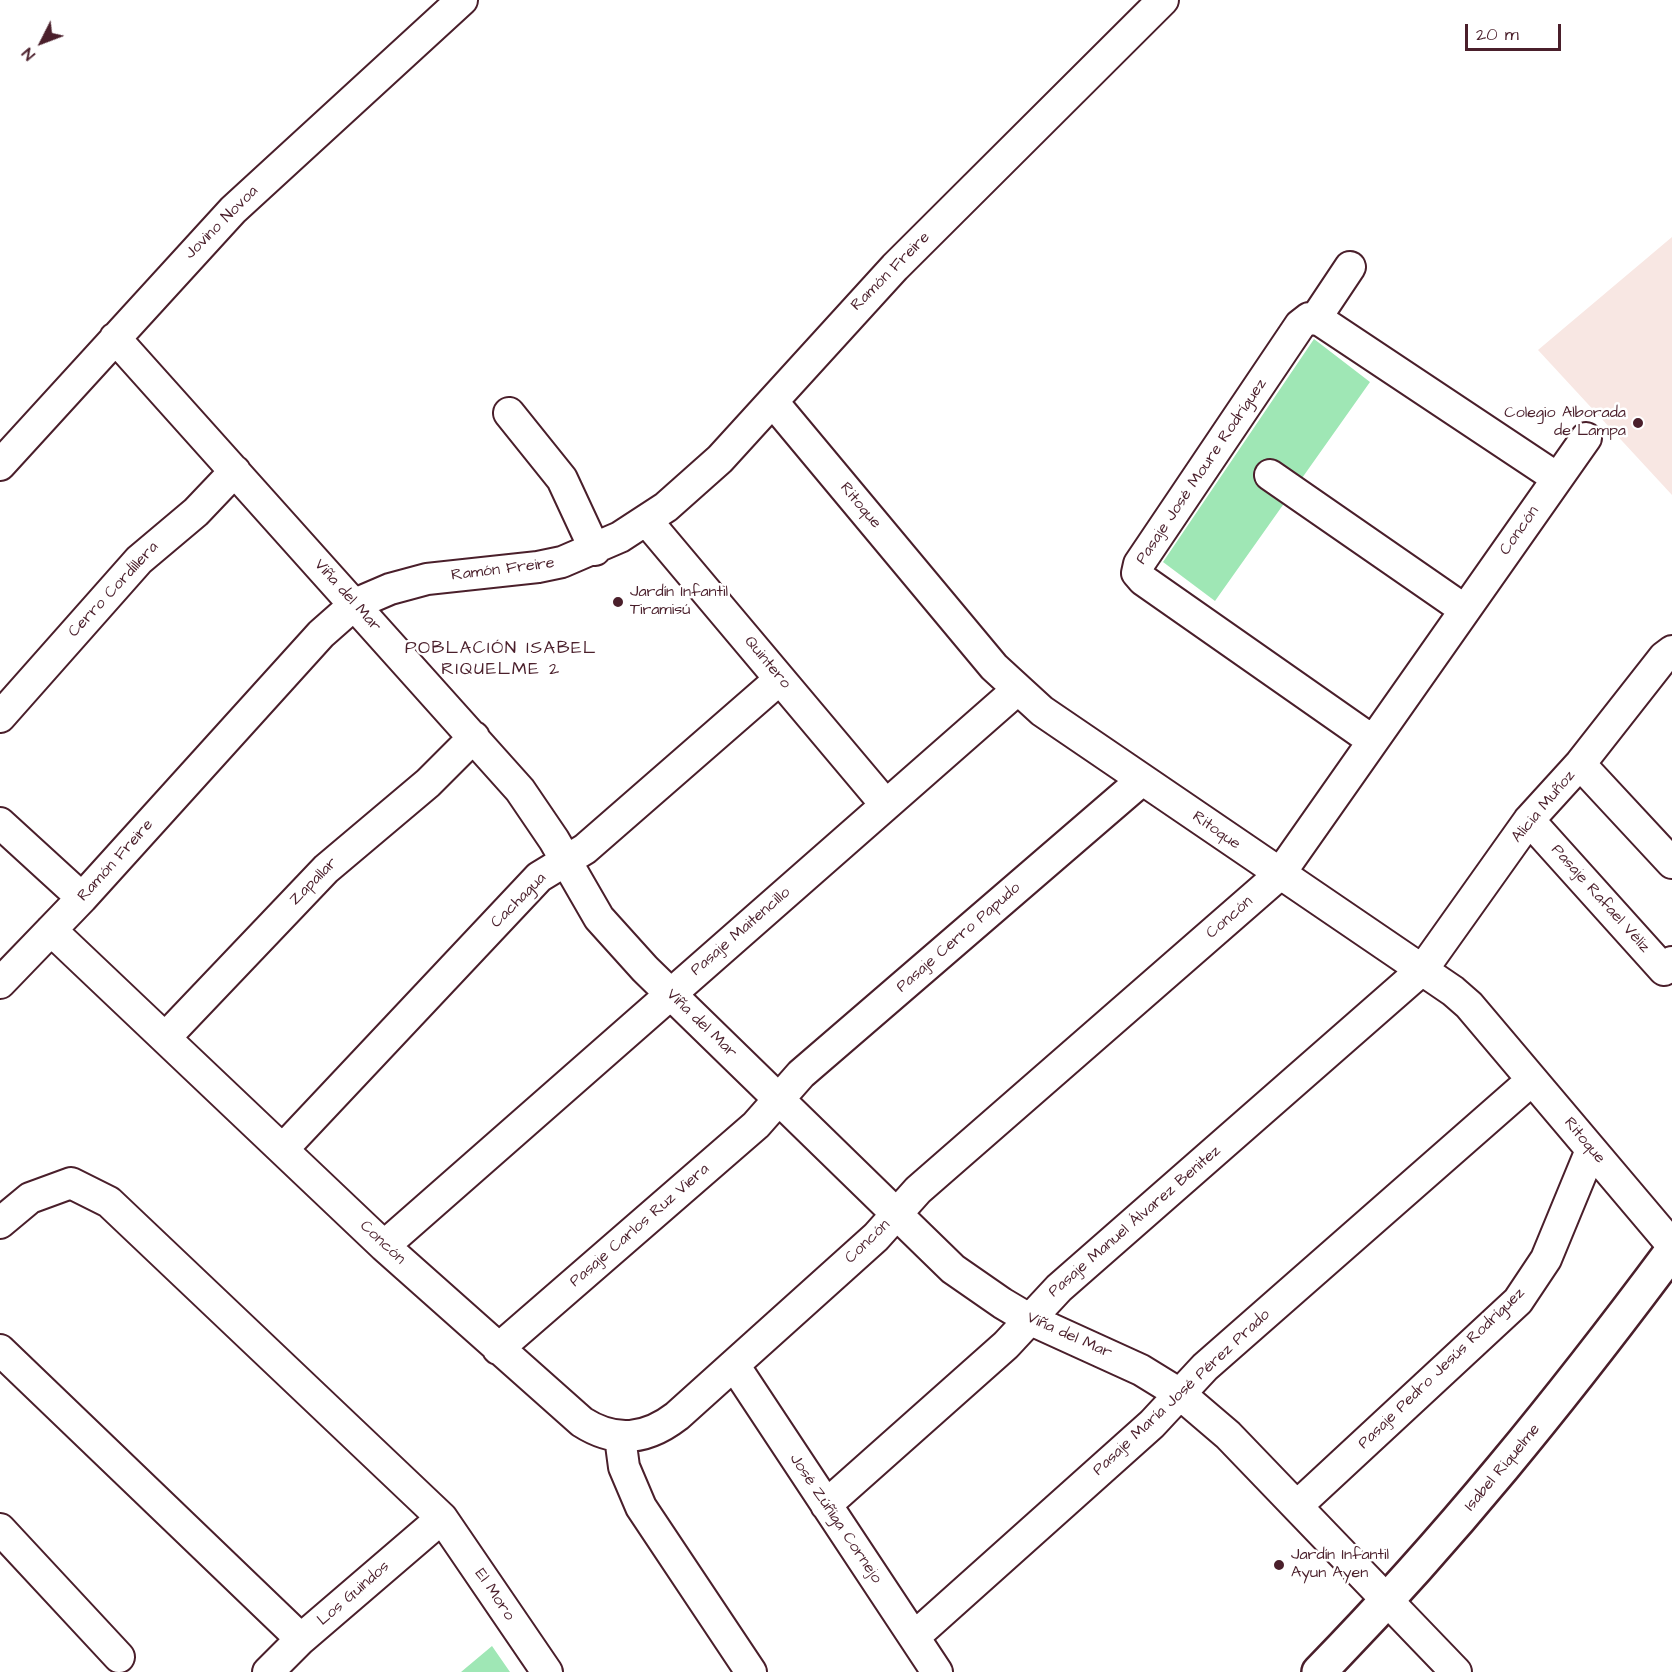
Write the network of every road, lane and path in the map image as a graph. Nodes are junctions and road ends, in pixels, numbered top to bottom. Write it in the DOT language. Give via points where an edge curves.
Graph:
graph roads {
  1 [pos="462,0"];
  2 [pos="1163,0"];
  3 [pos="1350,267"];
  4 [pos="1316,318"];
  5 [pos="116,338"];
  6 [pos="773,402"];
  7 [pos="509,413"];
  8 [pos="1586,438"];
  9 [pos="0,465"];
  10 [pos="236,471"];
  11 [pos="1270,476"];
  12 [pos="1557,478"];
  13 [pos="647,521"];
  14 [pos="595,550"];
  15 [pos="355,604"];
  16 [pos="1465,610"];
  17 [pos="1672,651"];
  18 [pos="780,679"];
  19 [pos="1017,690"];
  20 [pos="0,717"];
  21 [pos="474,737"];
  22 [pos="1373,741"];
  23 [pos="1580,764"];
  24 [pos="1142,780"];
  25 [pos="886,805"];
  26 [pos="1529,820"];
  27 [pos="0,823"];
  28 [pos="565,861"];
  29 [pos="1672,863"];
  30 [pos="1279,875"];
  31 [pos="82,898"];
  32 [pos="51,930"];
  33 [pos="1672,962"];
  34 [pos="1423,969"];
  35 [pos="0,983"];
  36 [pos="670,994"];
  37 [pos="165,1038"];
  38 [pos="1532,1080"];
  39 [pos="779,1099"];
  40 [pos="283,1149"];
  41 [pos="1591,1149"];
  42 [pos="896,1214"];
  43 [pos="0,1223"];
  44 [pos="384,1245"];
  45 [pos="1672,1245"];
  46 [pos="1672,1251"];
  47 [pos="1029,1319"];
  48 [pos="498,1349"];
  49 [pos="0,1350"];
  50 [pos="734,1365"];
  51 [pos="1180,1394"];
  52 [pos="620,1437"];
  53 [pos="826,1505"];
  54 [pos="1297,1506"];
  55 [pos="442,1518"];
  56 [pos="0,1529"];
  57 [pos="1389,1600"];
  58 [pos="914,1637"];
  59 [pos="301,1639"];
  60 [pos="119,1657"];
  61 [pos="268,1672"];
  62 [pos="547,1672"];
  63 [pos="751,1672"];
  64 [pos="937,1672"];
  65 [pos="1319,1672"];
  66 [pos="1456,1672"];
  1 -- 5 [label="street, Jovino Novoa" via="233,210"];
  2 -- 6 [label="street, Ramón Freire" via="888,275"];
  3 -- 4 [label="street, Pasaje José Moure Rodríguez"];
  4 -- 12 [label="street"];
  4 -- 22 [label="street, Pasaje José Moure Rodríguez" via="1300,325 1139,564 1137,573"];
  5 -- 9 [label="street, Jovino Novoa"];
  5 -- 10 [label="street, Viña del Mar"];
  6 -- 13 [label="street, Ramón Freire" via="720,459"];
  6 -- 19 [label="street, Ritoque"];
  7 -- 14 [label="street" via="562,479"];
  8 -- 12 [label="street, Concón"];
  10 -- 15 [label="street, Viña del Mar"];
  10 -- 20 [label="street, Cerro Cordillera" via="196,512 139,560"];
  11 -- 16 [label="street"];
  12 -- 16 [label="street, Concón"];
  13 -- 14 [label="street, Ramón Freire"];
  13 -- 18 [label="street, Quintero"];
  14 -- 15 [label="street, Ramón Freire" via="538,567 408,583"];
  15 -- 21 [label="street, Viña del Mar"];
  15 -- 31 [label="street, Ramón Freire" via="321,634"];
  16 -- 22 [label="street, Concón"];
  17 -- 23 [label="street, Alicia Muñoz"];
  18 -- 25 [label="street, Quintero"];
  18 -- 28 [label="street, Cachagua" via="585,849"];
  19 -- 24 [label="street, Ritoque"];
  19 -- 25 [label="street, Pasaje Maitencillo"];
  21 -- 28 [label="street, Viña del Mar" via="520,790"];
  21 -- 37 [label="street, Zapallar" via="428,783 326,869"];
  22 -- 30 [label="street, Concón"];
  23 -- 26 [label="street, Alicia Muñoz"];
  23 -- 29 [label="street"];
  24 -- 30 [label="street, Ritoque"];
  24 -- 39 [label="street, Pasaje Cerro Papudo" via="801,1074"];
  25 -- 36 [label="street, Pasaje Maitencillo"];
  26 -- 33 [label="street, Pasaje Rafael Véliz" via="1664,970"];
  26 -- 34 [label="street, Alicia Muñoz"];
  27 -- 31 [label="street"];
  28 -- 36 [label="street, Viña del Mar" via="599,918"];
  28 -- 40 [label="street, Cachagua" via="539,877"];
  30 -- 34 [label="street, Ritoque"];
  30 -- 42 [label="street, Concón" via="918,1190"];
  31 -- 32 [label="street, Ramón Freire"];
  32 -- 35 [label="street, Ramón Freire"];
  32 -- 37 [label="street, Concón"];
  34 -- 38 [label="street, Ritoque" via="1469,1005"];
  34 -- 47 [label="street, Pasaje Manuel Álvarez Benitez" via="1059,1288"];
  36 -- 39 [label="street, Viña del Mar"];
  36 -- 44 [label="street, Pasaje Maitencillo"];
  37 -- 40 [label="street, Concón"];
  38 -- 41 [label="street, Ritoque"];
  38 -- 51 [label="street, Pasaje María José Pérez Prado" via="1208,1364"];
  39 -- 42 [label="street, Viña del Mar"];
  39 -- 48 [label="street, Pasaje Carlos Ruz Viera" via="756,1125"];
  40 -- 44 [label="street, Concón"];
  41 -- 45 [label="street, Ritoque"];
  41 -- 54 [label="street, Pasaje Pedro Jesús Rodríguez" via="1546,1259 1518,1301"];
  42 -- 47 [label="street, Viña del Mar" via="961,1275"];
  42 -- 50 [label="street, Concón" via="876,1237"];
  43 -- 55 [label="street, El Moro" via="30,1198 71,1183 109,1202"];
  44 -- 48 [label="street, Concón"];
  46 -- 57 [label="main road, Isabel Riquelme" via="1516,1454"];
  47 -- 51 [label="street, Viña del Mar" via="1107,1353"];
  47 -- 53 [label="street, Pasaje Manuel Álvarez Benitez" via="1006,1345"];
  48 -- 52 [label="street, Concón" via="582,1422 594,1430"];
  49 -- 59 [label="street"];
  50 -- 52 [label="street, Concón" via="663,1426 648,1433"];
  50 -- 53 [label="street, José Zúñiga Cornejo"];
  51 -- 54 [label="street, Viña del Mar" via="1228,1435"];
  51 -- 58 [label="street, Pasaje María José Pérez Prado" via="1152,1424"];
  52 -- 63 [label="street" via="624,1467 641,1507"];
  53 -- 58 [label="street, José Zúñiga Cornejo"];
  54 -- 57 [label="street, Viña del Mar"];
  55 -- 59 [label="street, Los Guindos"];
  55 -- 62 [label="street, El Moro"];
  56 -- 60 [label="street"];
  57 -- 65 [label="main road, Isabel Riquelme"];
  57 -- 66 [label="street, Viña del Mar"];
  58 -- 64 [label="street, José Zúñiga Cornejo"];
  59 -- 61 [label="street, Los Guindos"];
}
